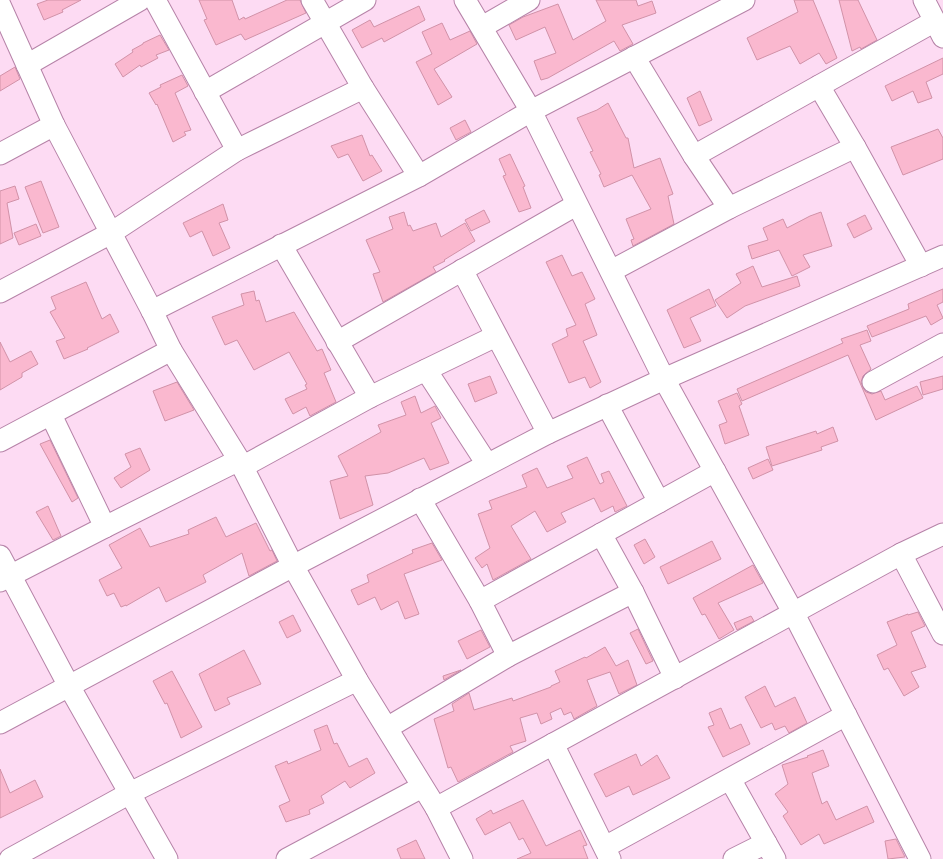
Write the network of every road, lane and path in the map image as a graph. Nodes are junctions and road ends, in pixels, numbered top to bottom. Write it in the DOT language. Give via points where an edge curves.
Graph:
graph roads {
  1 [pos="140,0"];
  2 [pos="154,0"];
  3 [pos="312,0"];
  4 [pos="365,0"];
  5 [pos="465,0"];
  6 [pos="529,0"];
  7 [pos="744,0"];
  8 [pos="924,0"];
  9 [pos="0,5"];
  10 [pos="325,24"];
  11 [pos="482,27"];
  12 [pos="939,29"];
  13 [pos="634,57"];
  14 [pos="27,65"];
  15 [pos="819,86"];
  16 [pos="363,88"];
  17 [pos="205,92"];
  18 [pos="531,111"];
  19 [pos="54,125"];
  20 [pos="855,147"];
  21 [pos="237,150"];
  22 [pos="0,154"];
  23 [pos="694,156"];
  24 [pos="419,176"];
  25 [pos="576,205"];
  26 [pos="729,208"];
  27 [pos="111,233"];
  28 [pos="281,245"];
  29 [pos="943,256"];
  30 [pos="921,266"];
  31 [pos="462,270"];
  32 [pos="611,271"];
  33 [pos="0,292"];
  34 [pos="152,311"];
  35 [pos="496,336"];
  36 [pos="337,342"];
  37 [pos="943,344"];
  38 [pos="171,350"];
  39 [pos="426,370"];
  40 [pos="664,379"];
  41 [pos="873,382"];
  42 [pos="370,397"];
  43 [pos="607,405"];
  44 [pos="51,415"];
  45 [pos="548,433"];
  46 [pos="0,441"];
  47 [pos="241,463"];
  48 [pos="488,464"];
  49 [pos="715,471"];
  50 [pos="420,499"];
  51 [pos="659,502"];
  52 [pos="105,527"];
  53 [pos="601,534"];
  54 [pos="943,534"];
  55 [pos="901,554"];
  56 [pos="0,556"];
  57 [pos="293,566"];
  58 [pos="5,578"];
  59 [pos="633,592"];
  60 [pos="480,601"];
  61 [pos="794,614"];
  62 [pos="943,634"];
  63 [pos="508,656"];
  64 [pos="675,678"];
  65 [pos="357,680"];
  66 [pos="69,686"];
  67 [pos="846,716"];
  68 [pos="0,723"];
  69 [pos="387,728"];
  70 [pos="553,744"];
  71 [pos="730,779"];
  72 [pos="422,787"];
  73 [pos="130,793"];
  74 [pos="436,808"];
  75 [pos="771,851"];
  76 [pos="607,853"];
  77 [pos="10,859"];
  78 [pos="167,859"];
  79 [pos="287,859"];
  80 [pos="462,859"];
  81 [pos="734,859"];
  82 [pos="920,859"];
  1 -- 14 [label="street"];
  2 -- 17 [label="street"];
  3 -- 10 [label="street"];
  4 -- 10 [label="street"];
  5 -- 11 [label="street"];
  6 -- 11 [label="street"];
  7 -- 13 [label="street"];
  8 -- 12 [label="street"];
  9 -- 14 [label="street"];
  10 -- 16 [label="street"];
  10 -- 17 [label="street"];
  11 -- 18 [label="street"];
  12 -- 15 [label="street"];
  13 -- 18 [label="street"];
  13 -- 23 [label="street"];
  14 -- 19 [label="street"];
  15 -- 20 [label="street"];
  15 -- 23 [label="street"];
  16 -- 21 [label="street"];
  16 -- 24 [label="street"];
  17 -- 21 [label="street"];
  18 -- 24 [label="street"];
  18 -- 25 [label="street"];
  19 -- 22 [label="street"];
  19 -- 27 [label="street"];
  20 -- 26 [label="street"];
  20 -- 30 [label="street"];
  21 -- 27 [label="street"];
  23 -- 26 [label="street"];
  24 -- 28 [label="street"];
  25 -- 31 [label="street"];
  25 -- 32 [label="street"];
  26 -- 32 [label="street"];
  27 -- 33 [label="street"];
  27 -- 34 [label="street"];
  28 -- 34 [label="street"];
  28 -- 36 [label="street"];
  29 -- 30 [label="street"];
  30 -- 40 [label="street"];
  31 -- 35 [label="street"];
  31 -- 36 [label="street"];
  32 -- 40 [label="street"];
  34 -- 38 [label="street"];
  35 -- 39 [label="street"];
  35 -- 45 [label="street"];
  36 -- 42 [label="street"];
  37 -- 41 [label="street"];
  38 -- 44 [label="street"];
  38 -- 47 [label="street"];
  39 -- 42 [label="street"];
  39 -- 48 [label="street"];
  40 -- 43 [label="street"];
  40 -- 49 [label="street"];
  42 -- 47 [label="street"];
  43 -- 45 [label="street"];
  43 -- 51 [label="street"];
  44 -- 46 [label="street"];
  44 -- 52 [label="street"];
  45 -- 48 [label="street"];
  47 -- 52 [label="street"];
  47 -- 57 [label="street"];
  48 -- 50 [label="street"];
  49 -- 51 [label="street"];
  49 -- 61 [label="street"];
  50 -- 57 [label="street"];
  50 -- 60 [label="street"];
  51 -- 53 [label="street"];
  52 -- 58 [label="street"];
  53 -- 59 [label="street"];
  53 -- 60 [label="street"];
  54 -- 55 [label="street"];
  55 -- 61 [label="street"];
  55 -- 62 [label="street"];
  56 -- 58 [label="street"];
  57 -- 65 [label="street"];
  57 -- 66 [label="street"];
  58 -- 66 [label="street"];
  59 -- 63 [label="street"];
  59 -- 64 [label="street"];
  60 -- 63 [label="street"];
  61 -- 64 [label="street"];
  61 -- 67 [label="street"];
  63 -- 69 [label="street"];
  64 -- 70 [label="street"];
  65 -- 69 [label="street"];
  65 -- 73 [label="street"];
  66 -- 68 [label="street"];
  66 -- 73 [label="street"];
  67 -- 71 [label="street"];
  67 -- 82 [label="street"];
  69 -- 72 [label="street"];
  70 -- 74 [label="street"];
  70 -- 76 [label="street"];
  71 -- 75 [label="street"];
  71 -- 76 [label="street"];
  72 -- 74 [label="street"];
  72 -- 79 [label="street"];
  73 -- 77 [label="street"];
  73 -- 78 [label="street"];
  74 -- 80 [label="street"];
  75 -- 81 [label="street"];
}
